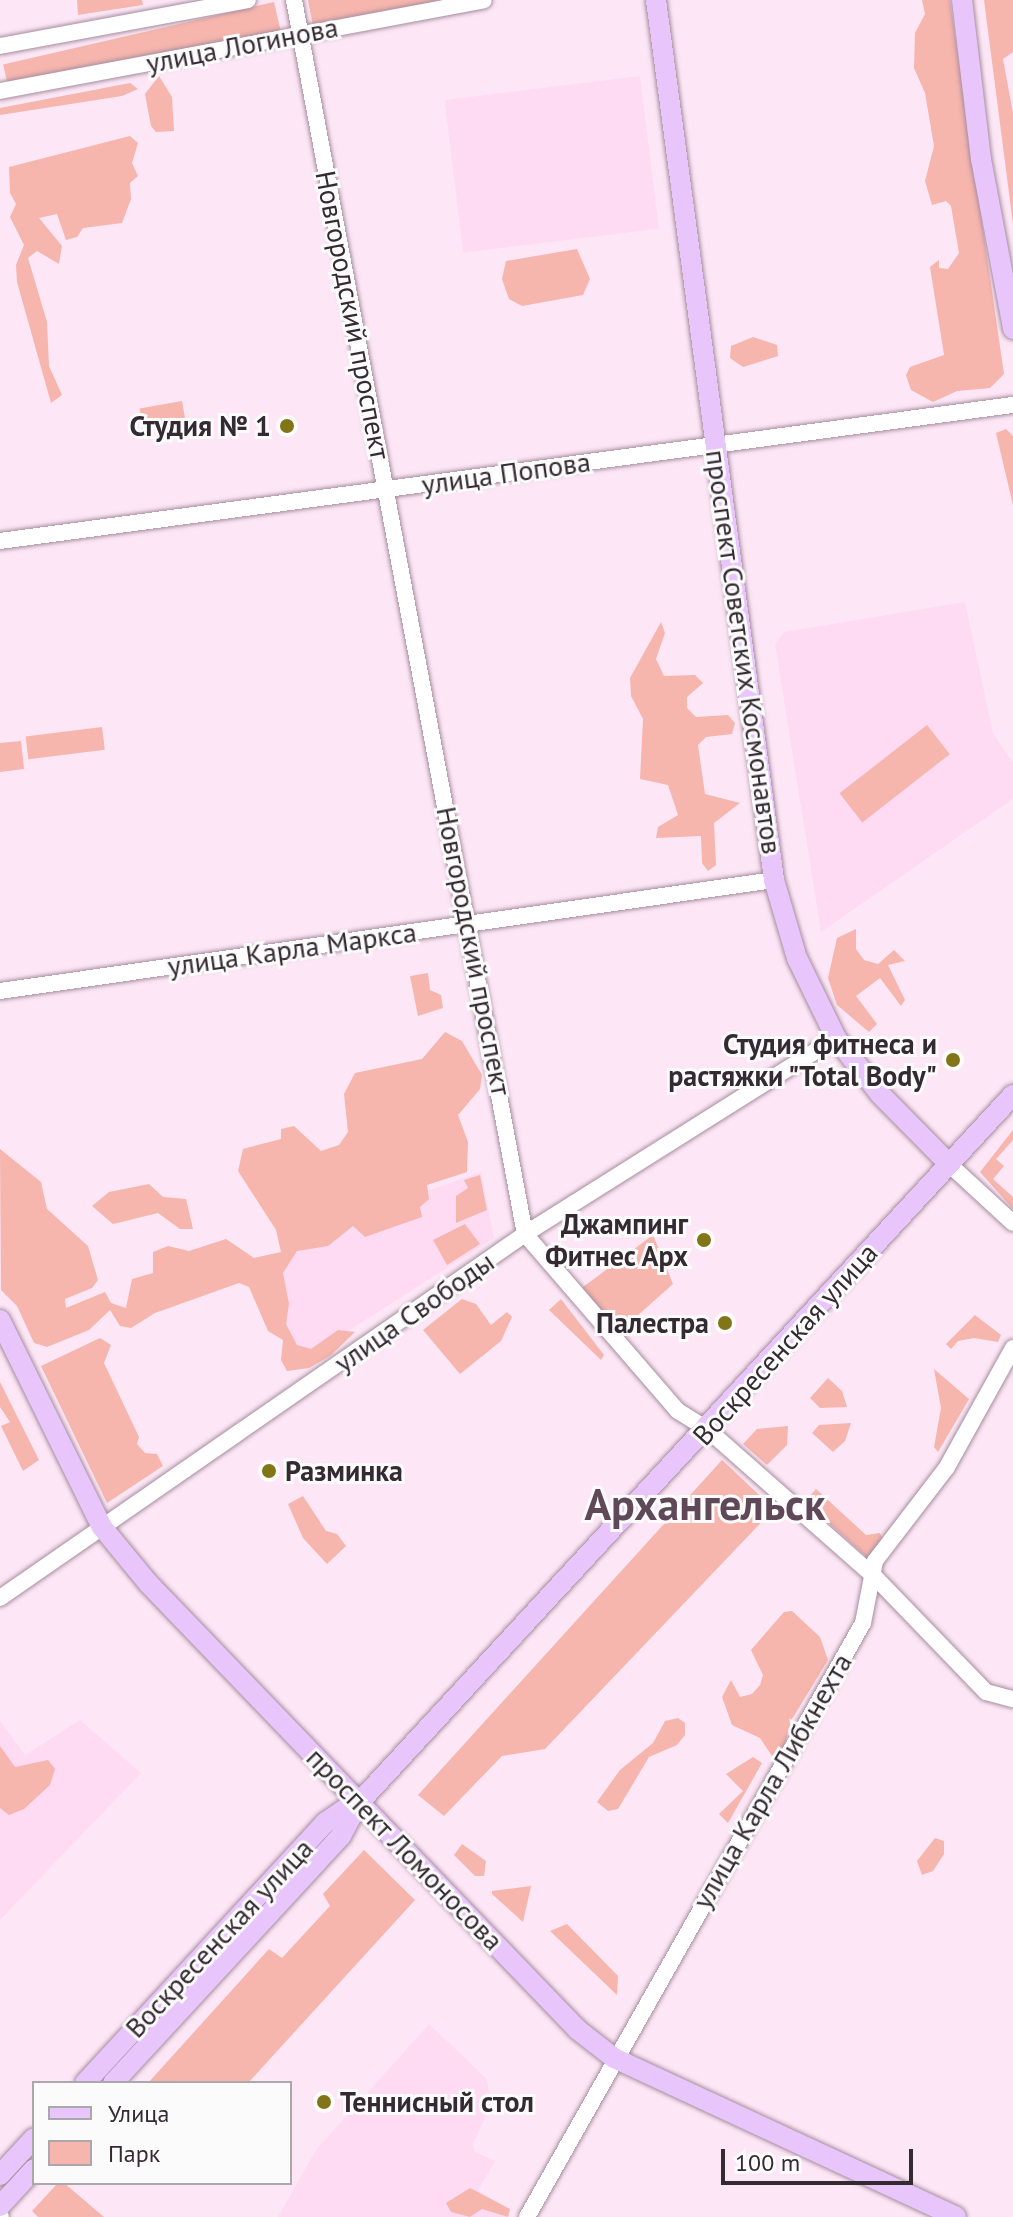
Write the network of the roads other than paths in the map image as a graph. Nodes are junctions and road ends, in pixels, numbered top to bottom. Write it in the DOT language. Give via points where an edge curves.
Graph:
graph roads {
  1 [pos="248,0"];
  2 [pos="294,0"];
  3 [pos="484,0"];
  4 [pos="656,0"];
  5 [pos="962,0"];
  6 [pos="300,34"];
  7 [pos="0,46"];
  8 [pos="0,91"];
  9 [pos="1013,329"];
  10 [pos="1013,405"];
  11 [pos="716,445"];
  12 [pos="385,489"];
  13 [pos="0,541"];
  14 [pos="774,880"];
  15 [pos="470,923"];
  16 [pos="0,991"];
  17 [pos="836,1038"];
  18 [pos="1013,1095"];
  19 [pos="948,1163"];
  20 [pos="1013,1223"];
  21 [pos="525,1234"];
  22 [pos="0,1320"];
  23 [pos="1013,1348"];
  24 [pos="707,1429"];
  25 [pos="102,1527"];
  26 [pos="875,1577"];
  27 [pos="0,1598"];
  28 [pos="1013,1699"];
  29 [pos="359,1802"];
  30 [pos="614,2058"];
  31 [pos="87,2081"];
  32 [pos="115,2081"];
  33 [pos="32,2140"];
  34 [pos="32,2171"];
  35 [pos="0,2175"];
  36 [pos="0,2206"];
  37 [pos="527,2217"];
  38 [pos="956,2217"];
  1 -- 7 [label="street, улица Логинова"];
  2 -- 6 [label="street, Новгородский проспект"];
  3 -- 6 [label="street, улица Логинова"];
  4 -- 11 [label="main road, проспект Советских Космонавтов"];
  5 -- 9 [label="main road" via="981,159"];
  6 -- 8 [label="street, улица Логинова"];
  6 -- 12 [label="street, Новгородский проспект"];
  10 -- 11 [label="street, улица Попова"];
  11 -- 12 [label="street, улица Попова"];
  11 -- 14 [label="main road, проспект Советских Космонавтов"];
  12 -- 13 [label="street, улица Попова"];
  12 -- 15 [label="street, Новгородский проспект"];
  14 -- 15 [label="street, улица Карла Маркса"];
  14 -- 17 [label="main road, проспект Советских Космонавтов" via="797,958"];
  15 -- 16 [label="street, улица Карла Маркса"];
  15 -- 21 [label="street, Новгородский проспект"];
  17 -- 19 [label="main road, проспект Советских Космонавтов" via="880,1094"];
  17 -- 21 [label="street, улица Свободы"];
  18 -- 19 [label="main road, Воскресенская улица"];
  19 -- 20 [label="street, проспект Советских Космонавтов"];
  19 -- 24 [label="main road, Воскресенская улица"];
  21 -- 24 [label="street" via="678,1411"];
  21 -- 25 [label="street, улица Свободы"];
  22 -- 25 [label="main road, проспект Ломоносова"];
  23 -- 26 [label="street, улица Карла Либкнехта" via="947,1467 875,1561"];
  24 -- 26 [label="street"];
  24 -- 29 [label="main road, Воскресенская улица"];
  25 -- 27 [label="street, улица Свободы"];
  25 -- 29 [label="main road, проспект Ломоносова" via="148,1583"];
  26 -- 28 [label="street" via="986,1692"];
  26 -- 30 [label="street, улица Карла Либкнехта" via="863,1623"];
  29 -- 30 [label="main road, проспект Ломоносова" via="578,2030"];
  29 -- 31 [label="main road, Воскресенская улица" via="326,1822"];
  29 -- 32 [label="main road, Воскресенская улица" via="341,1836"];
  30 -- 37 [label="street, улица Карла Либкнехта"];
  30 -- 38 [label="main road, проспект Ломоносова"];
  33 -- 35 [label="main road"];
  34 -- 36 [label="main road"];
}
